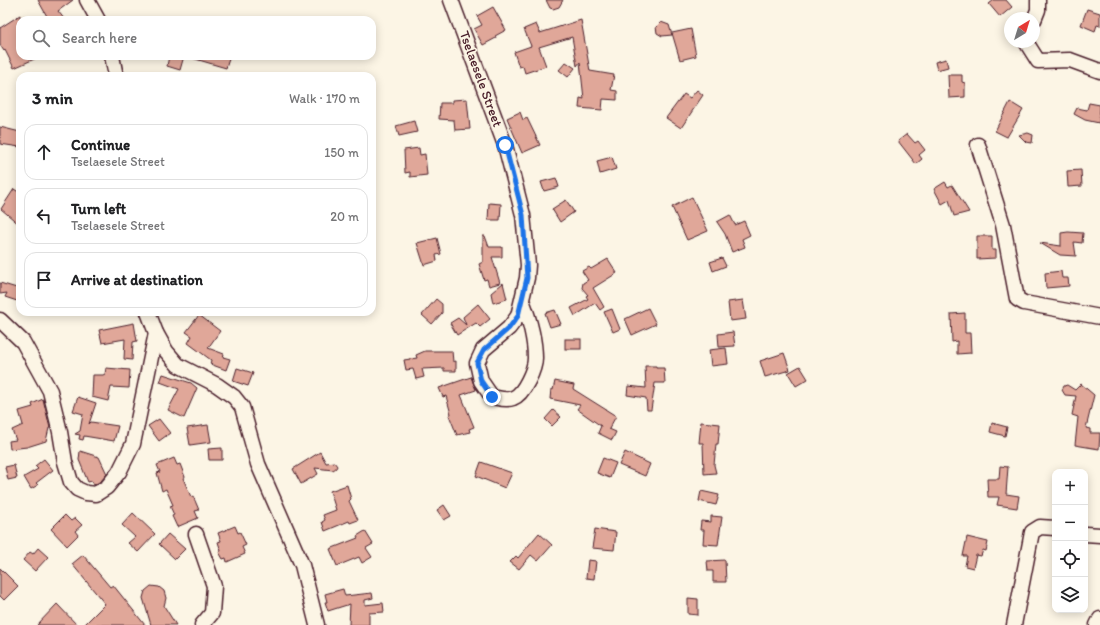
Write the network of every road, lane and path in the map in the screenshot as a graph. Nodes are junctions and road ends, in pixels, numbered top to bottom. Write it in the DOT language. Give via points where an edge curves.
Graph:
graph roads {
  1 [pos="87,0"];
  2 [pos="451,0"];
  3 [pos="1038,0"];
  4 [pos="1037,12"];
  5 [pos="96,16"];
  6 [pos="1030,48"];
  7 [pos="113,60"];
  8 [pos="1100,71"];
  9 [pos="115,72"];
  10 [pos="978,145"];
  11 [pos="522,300"];
  12 [pos="150,316"];
  13 [pos="1100,317"];
  14 [pos="0,320"];
  15 [pos="156,333"];
  16 [pos="1052,528"];
  17 [pos="196,534"];
  18 [pos="1088,534"];
  19 [pos="1100,535"];
  20 [pos="1100,619"];
  21 [pos="202,625"];
  22 [pos="317,625"];
  23 [pos="1014,625"];
  24 [pos="1097,625"];
  1 -- 5 [label="street"];
  2 -- 11 [label="street, Tselaesele Street" via="505,145 518,192 528,265"];
  3 -- 4 [label="street"];
  6 -- 8 [label="street" via="1038,61 1070,60"];
  7 -- 9 [label="street"];
  10 -- 13 [label="street" via="1003,225 1016,299 1024,303"];
  11 -- 11 [label="street, Tselaesele Street" via="518,316 509,328 484,350 477,363 481,381 492,397 505,400 515,398 533,370 535,359 531,328"];
  12 -- 15 [label="street"];
  14 -- 15 [label="street" via="23,342 50,391 71,482 77,489 96,494 107,488 119,472 133,444"];
  15 -- 22 [label="street" via="178,365 217,385 234,397 242,407 258,464 302,565"];
  16 -- 23 [label="street" via="1040,527 1032,532"];
  17 -- 21 [label="street" via="214,586 212,613"];
  18 -- 19 [label="street"];
  20 -- 24 [label="street"];
}
